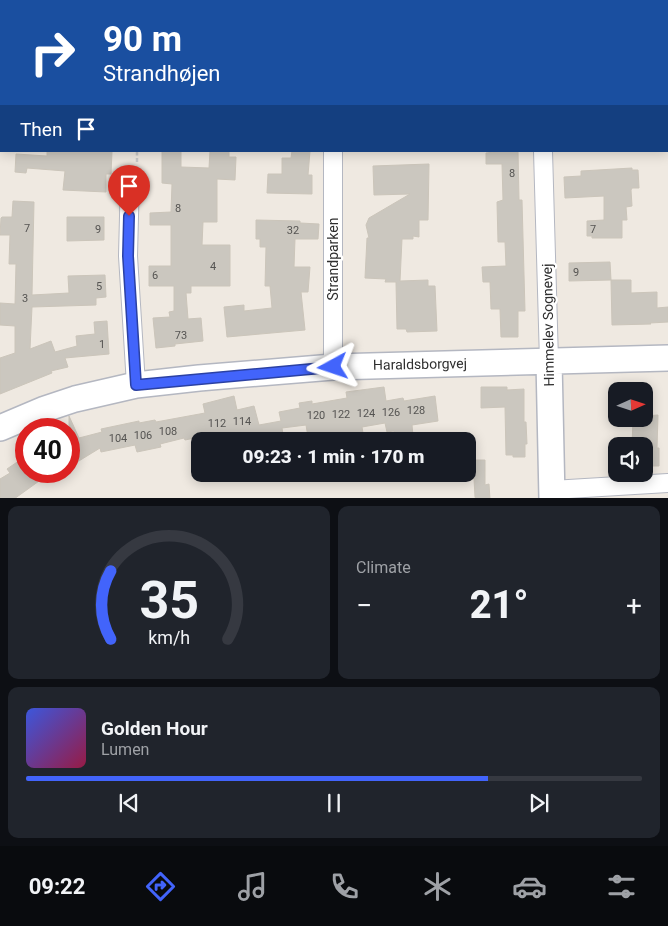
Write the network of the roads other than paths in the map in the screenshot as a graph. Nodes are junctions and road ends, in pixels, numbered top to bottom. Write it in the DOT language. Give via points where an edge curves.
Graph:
graph roads {
  1 [pos="333,152"];
  2 [pos="543,152"];
  3 [pos="130,177"];
  4 [pos="668,358"];
  5 [pos="549,361"];
  6 [pos="333,367"];
  7 [pos="136,385"];
  8 [pos="0,428"];
  9 [pos="668,483"];
  10 [pos="552,494"];
  1 -- 6 [label="street, Strandparken"];
  2 -- 5 [label="street, Himmelev Sognevej"];
  3 -- 7 [label="street" via="128,256"];
  4 -- 5 [label="street, Haraldsborgvej"];
  5 -- 6 [label="street, Haraldsborgvej"];
  5 -- 10 [label="street, Himmelev Sognevej"];
  6 -- 7 [label="street, Haraldsborgvej"];
  7 -- 8 [label="street, Haraldsborgvej" via="75,399"];
  9 -- 10 [label="street"];
}
